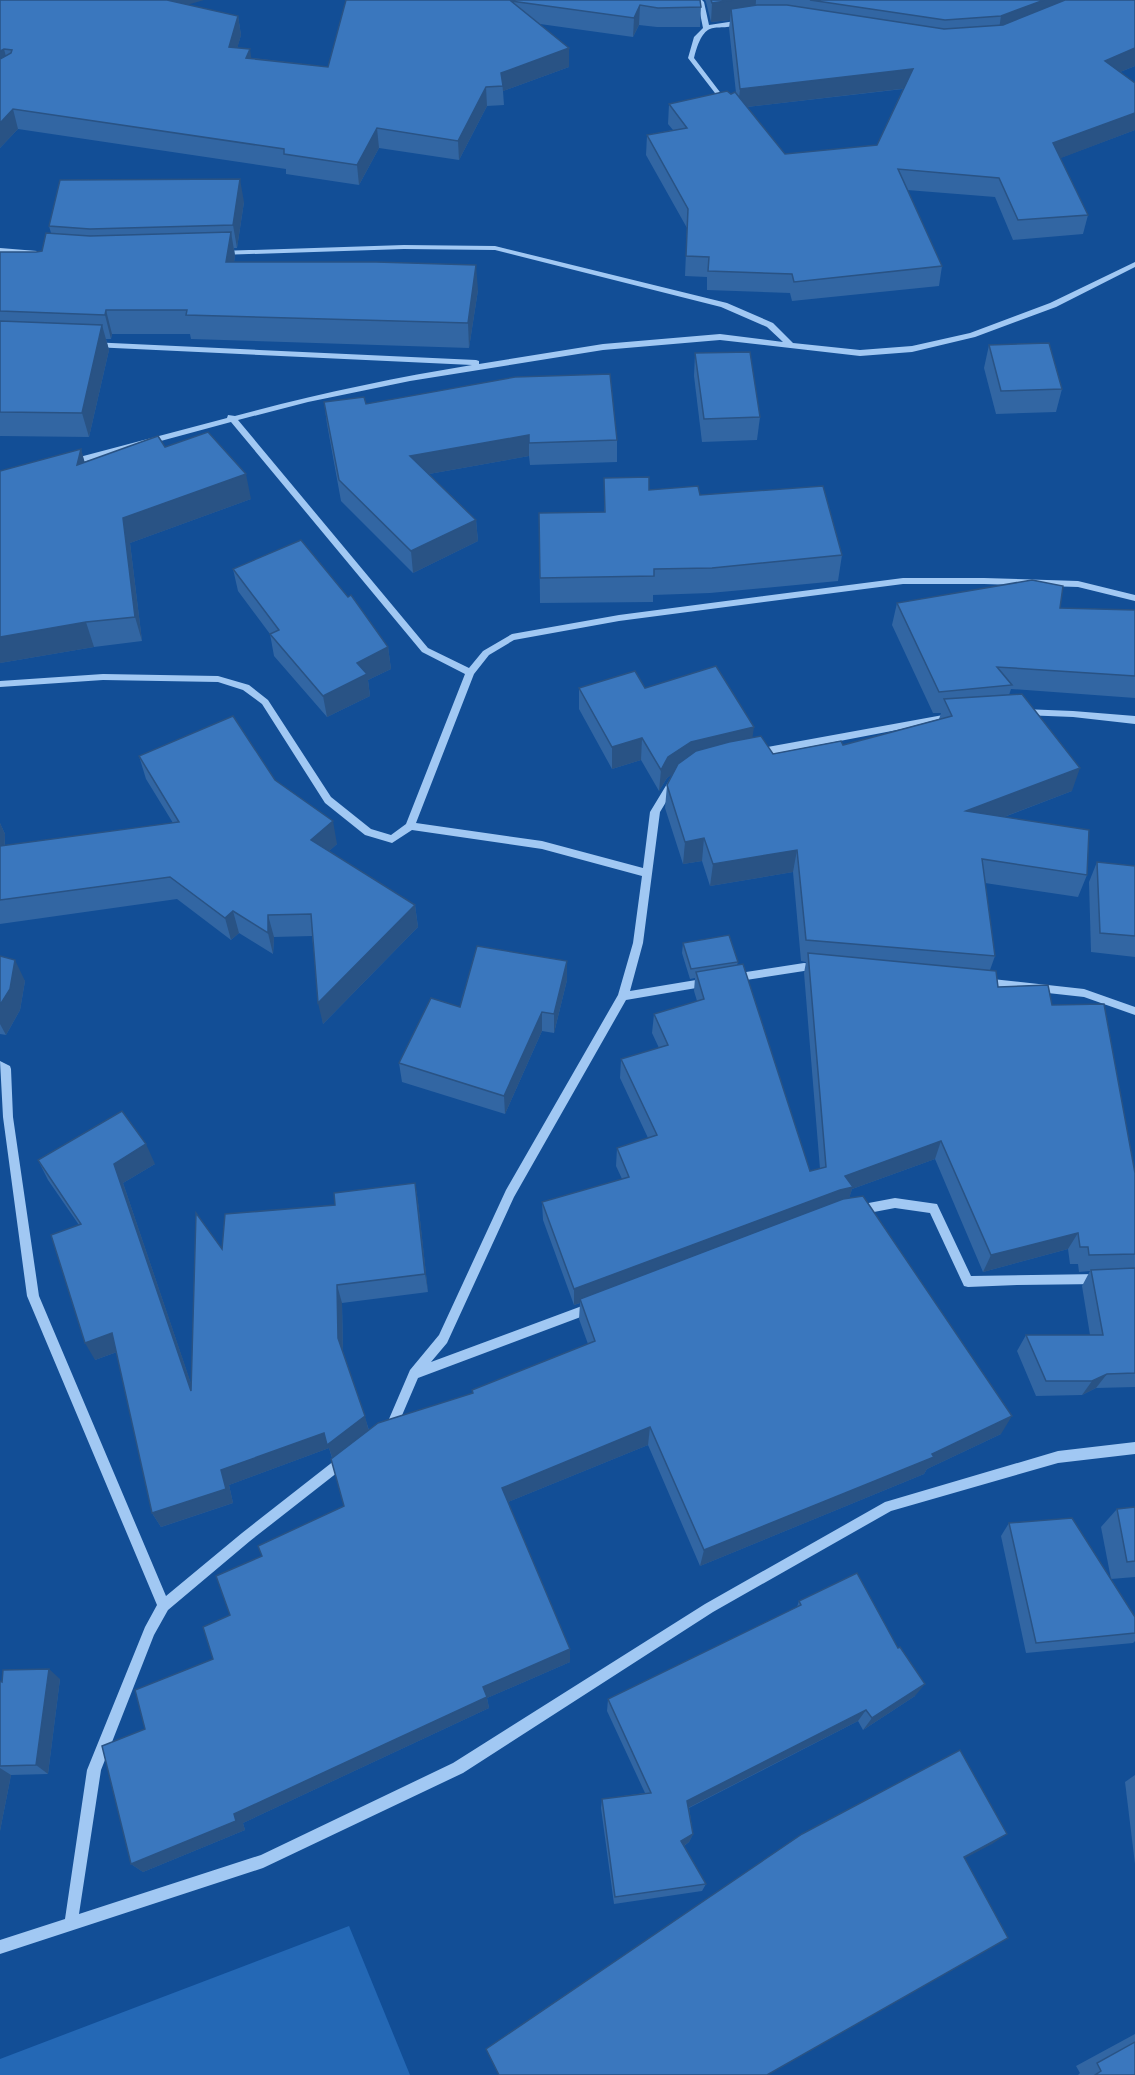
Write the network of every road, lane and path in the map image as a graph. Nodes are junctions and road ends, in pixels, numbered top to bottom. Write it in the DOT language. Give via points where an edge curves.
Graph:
graph roads {
  1 [pos="698,0"];
  2 [pos="755,20"];
  3 [pos="706,27"];
  4 [pos="730,109"];
  5 [pos="0,250"];
  6 [pos="43,253"];
  7 [pos="207,254"];
  8 [pos="1135,264"];
  9 [pos="80,343"];
  10 [pos="791,346"];
  11 [pos="498,364"];
  12 [pos="231,417"];
  13 [pos="62,465"];
  14 [pos="1135,598"];
  15 [pos="470,673"];
  16 [pos="0,684"];
  17 [pos="1006,712"];
  18 [pos="963,715"];
  19 [pos="1135,720"];
  20 [pos="749,754"];
  21 [pos="684,774"];
  22 [pos="411,826"];
  23 [pos="647,873"];
  24 [pos="825,968"];
  25 [pos="973,981"];
  26 [pos="623,996"];
  27 [pos="1135,1011"];
  28 [pos="0,1066"];
  29 [pos="848,1212"];
  30 [pos="1113,1278"];
  31 [pos="603,1303"];
  32 [pos="414,1374"];
  33 [pos="375,1437"];
  34 [pos="1135,1448"];
  35 [pos="356,1451"];
  36 [pos="164,1606"];
  37 [pos="71,1923"];
  38 [pos="0,1947"];
  1 -- 3 [label="street"];
  2 -- 3 [label="street"];
  3 -- 4 [label="street" via="695,36 691,58"];
  5 -- 6 [label="street"];
  7 -- 10 [label="street" via="495,248 724,305 770,325"];
  8 -- 10 [label="street" via="1053,305 972,335 912,349 860,352"];
  9 -- 11 [label="street"];
  10 -- 11 [label="street" via="720,337 603,347"];
  11 -- 12 [label="street"];
  12 -- 13 [label="street"];
  12 -- 15 [label="street" via="424,650"];
  14 -- 15 [label="street" via="1078,584 903,581 619,618 512,637 486,653"];
  15 -- 22 [label="street"];
  16 -- 22 [label="street" via="103,677 218,680 246,687 265,702 328,800 368,832 392,839"];
  17 -- 19 [label="street"];
  18 -- 20 [label="street"];
  21 -- 23 [label="street" via="671,783 656,812"];
  22 -- 23 [label="street" via="542,845"];
  23 -- 26 [label="street" via="638,944"];
  24 -- 26 [label="street" via="804,966"];
  25 -- 27 [label="street" via="1084,993"];
  26 -- 32 [label="street" via="510,1194 443,1339"];
  28 -- 36 [label="street" via="6,1070 8,1117 33,1296"];
  29 -- 30 [label="street" via="895,1203 933,1208 968,1282 1004,1278"];
  31 -- 32 [label="street"];
  32 -- 33 [label="street" via="393,1423"];
  34 -- 37 [label="street" via="1058,1457 888,1506 709,1608 458,1768 263,1861"];
  35 -- 36 [label="street"];
  36 -- 37 [label="street" via="149,1631 94,1770"];
  37 -- 38 [label="street"];
}
